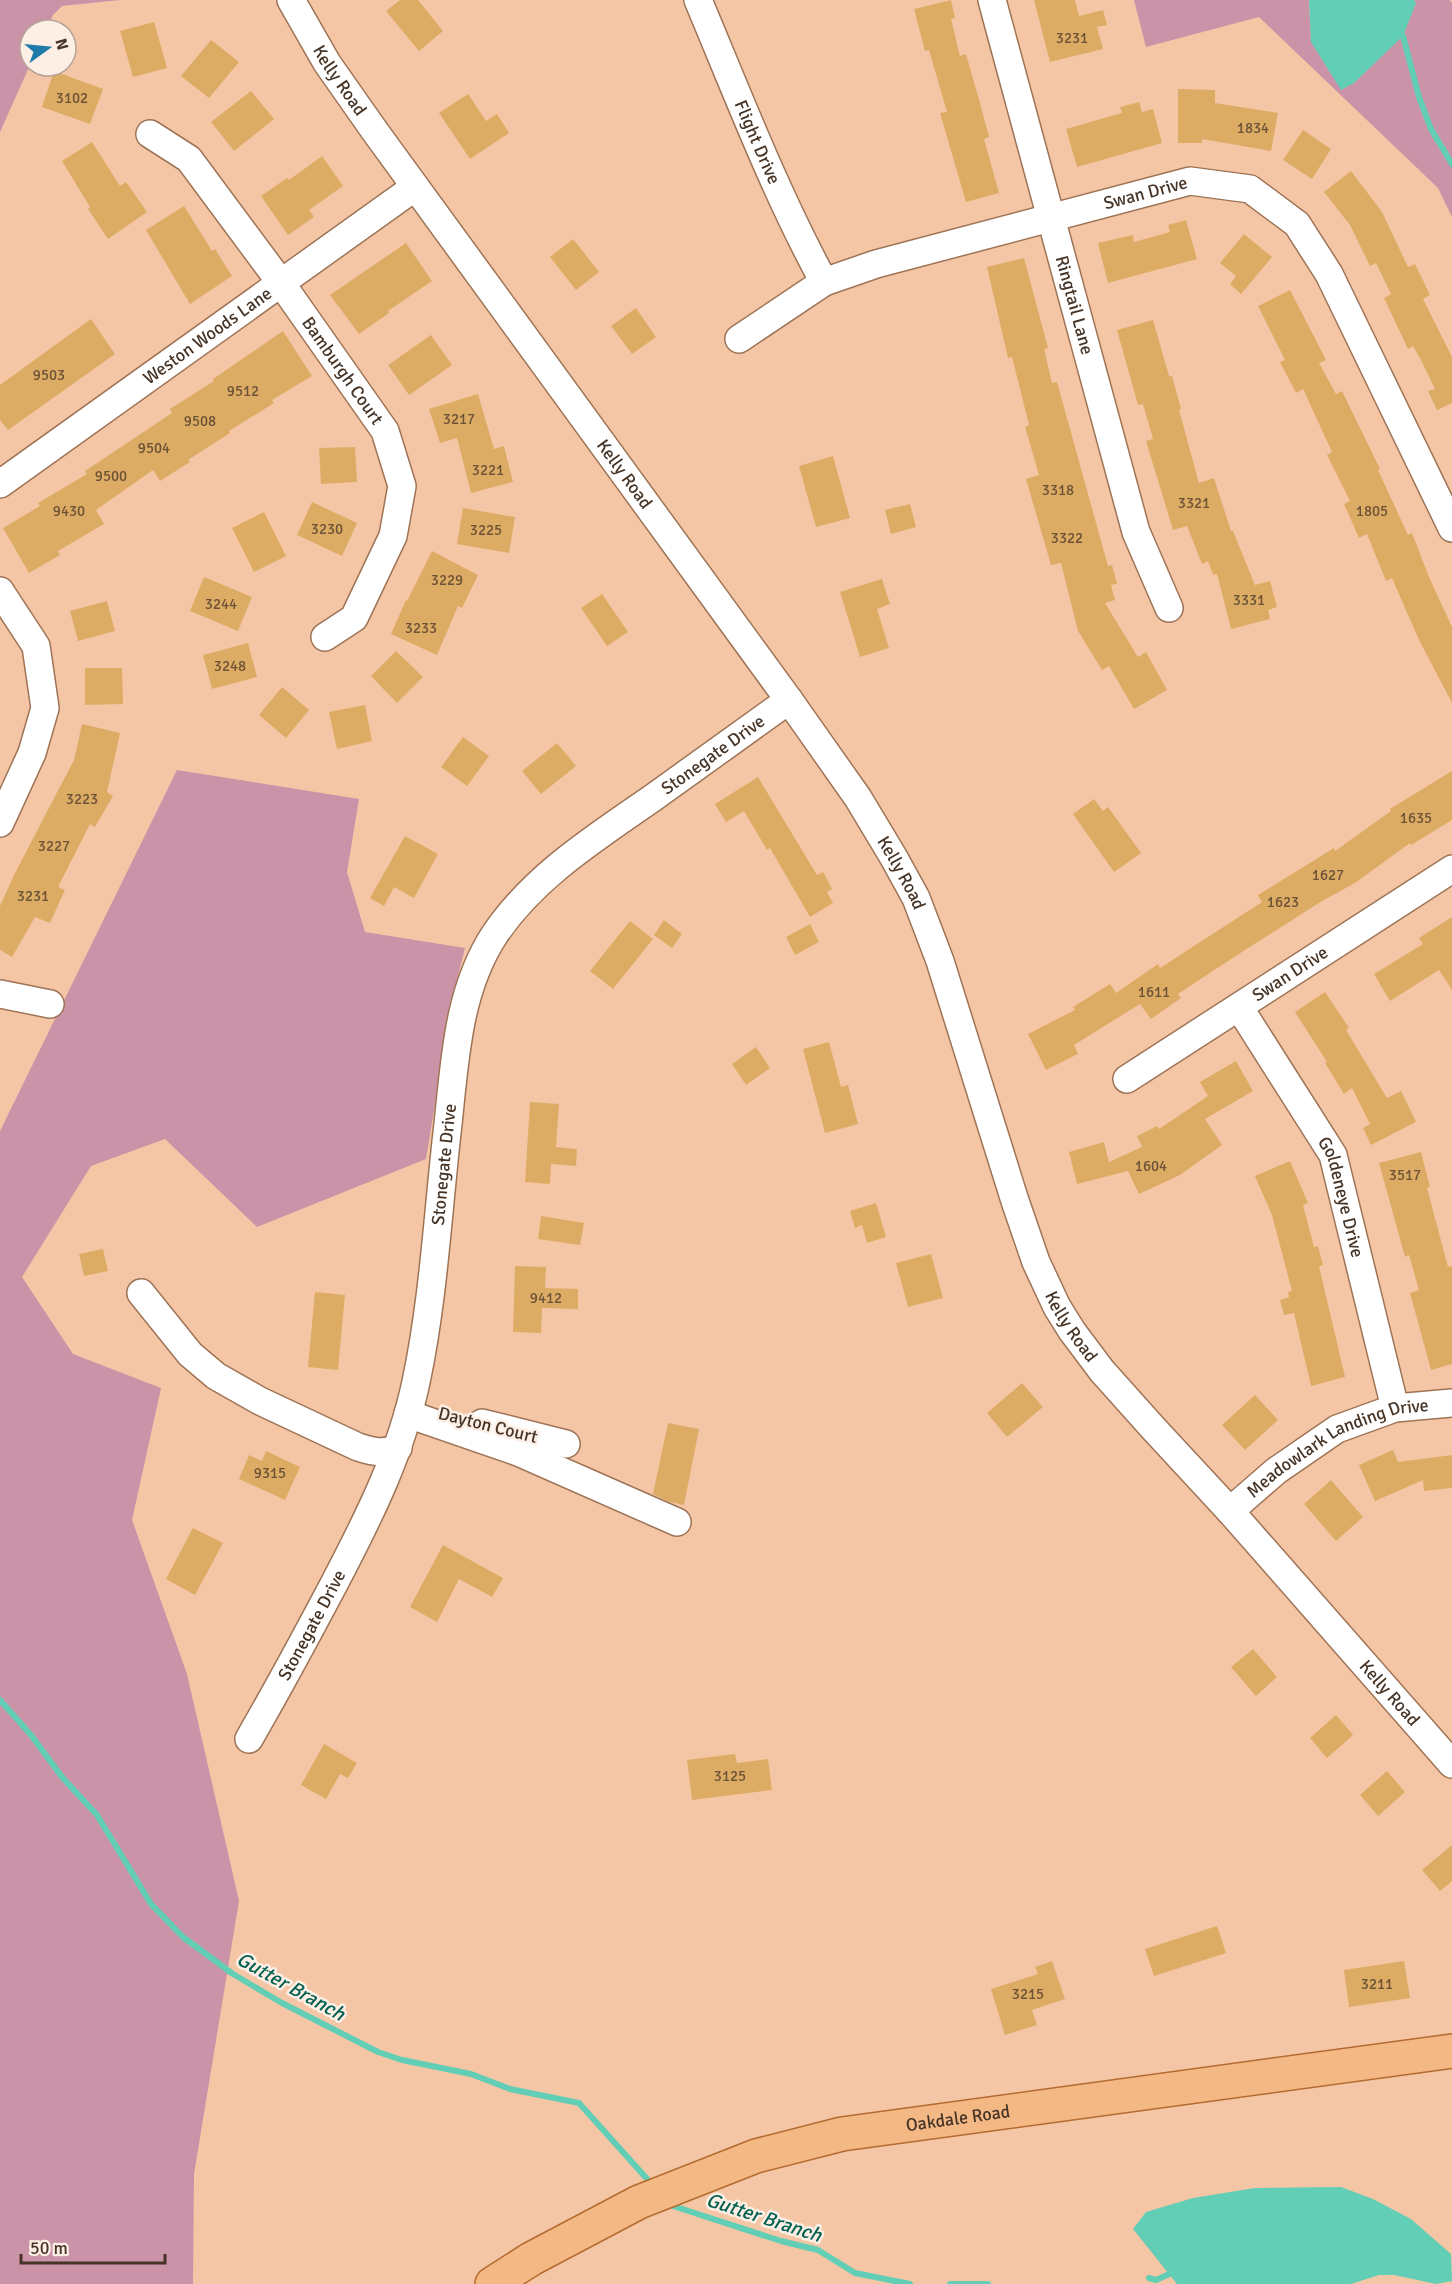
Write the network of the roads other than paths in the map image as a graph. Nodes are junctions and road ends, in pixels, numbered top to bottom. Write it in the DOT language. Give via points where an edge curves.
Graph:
graph roads {
  1 [pos="291,0"];
  2 [pos="698,0"];
  3 [pos="992,0"];
  4 [pos="150,134"];
  5 [pos="415,187"];
  6 [pos="1051,217"];
  7 [pos="824,282"];
  8 [pos="280,283"];
  9 [pos="739,339"];
  10 [pos="0,484"];
  11 [pos="1452,528"];
  12 [pos="0,591"];
  13 [pos="1169,608"];
  14 [pos="325,637"];
  15 [pos="789,700"];
  16 [pos="0,823"];
  17 [pos="1452,869"];
  18 [pos="0,994"];
  19 [pos="50,1004"];
  20 [pos="1239,1007"];
  21 [pos="1127,1078"];
  22 [pos="141,1293"];
  23 [pos="1452,1403"];
  24 [pos="1395,1408"];
  25 [pos="410,1410"];
  26 [pos="566,1444"];
  27 [pos="398,1448"];
  28 [pos="1230,1511"];
  29 [pos="677,1522"];
  30 [pos="249,1739"];
  31 [pos="1452,1764"];
  32 [pos="1452,2051"];
  33 [pos="492,2284"];
  1 -- 5 [label="street, Kelly Road" via="327,63"];
  2 -- 7 [label="street, Flight Drive"];
  3 -- 6 [label="street, Ringtail Lane"];
  4 -- 8 [label="street, Bamburgh Court" via="189,159"];
  5 -- 8 [label="street, Weston Woods Lane"];
  5 -- 15 [label="street, Kelly Road"];
  6 -- 7 [label="street, Swan Drive" via="923,250"];
  6 -- 11 [label="street, Swan Drive" via="1190,181 1250,189 1297,224 1329,274"];
  6 -- 13 [label="street, Ringtail Lane" via="1136,532"];
  7 -- 9 [label="street, Swan Drive"];
  8 -- 10 [label="street, Weston Woods Lane"];
  8 -- 14 [label="street, Bamburgh Court" via="385,430 402,486 393,536 354,618"];
  12 -- 16 [label="street" via="36,646 45,708 32,753"];
  15 -- 25 [label="street, Stonegate Drive" via="548,874 502,925 484,952 462,1013 428,1313"];
  15 -- 28 [label="street, Kelly Road" via="858,798 916,898 958,1015 1036,1262 1057,1307 1102,1371"];
  17 -- 20 [label="street, Swan Drive"];
  18 -- 19 [label="street"];
  20 -- 21 [label="street, Swan Drive"];
  20 -- 24 [label="street, Goldeneye Drive" via="1333,1155"];
  22 -- 27 [label="street" via="190,1354 216,1376 358,1447 382,1453"];
  23 -- 24 [label="street, Meadowlark Landing Drive"];
  24 -- 28 [label="street, Meadowlark Landing Drive" via="1337,1429 1276,1471"];
  25 -- 26 [label="street, Dayton Court"];
  25 -- 27 [label="street, Stonegate Drive"];
  25 -- 29 [label="street" via="518,1452"];
  27 -- 30 [label="street, Stonegate Drive" via="369,1517"];
  28 -- 31 [label="street, Kelly Road"];
  32 -- 33 [label="main road, Oakdale Road" via="842,2134 756,2156 639,2202"];
}
